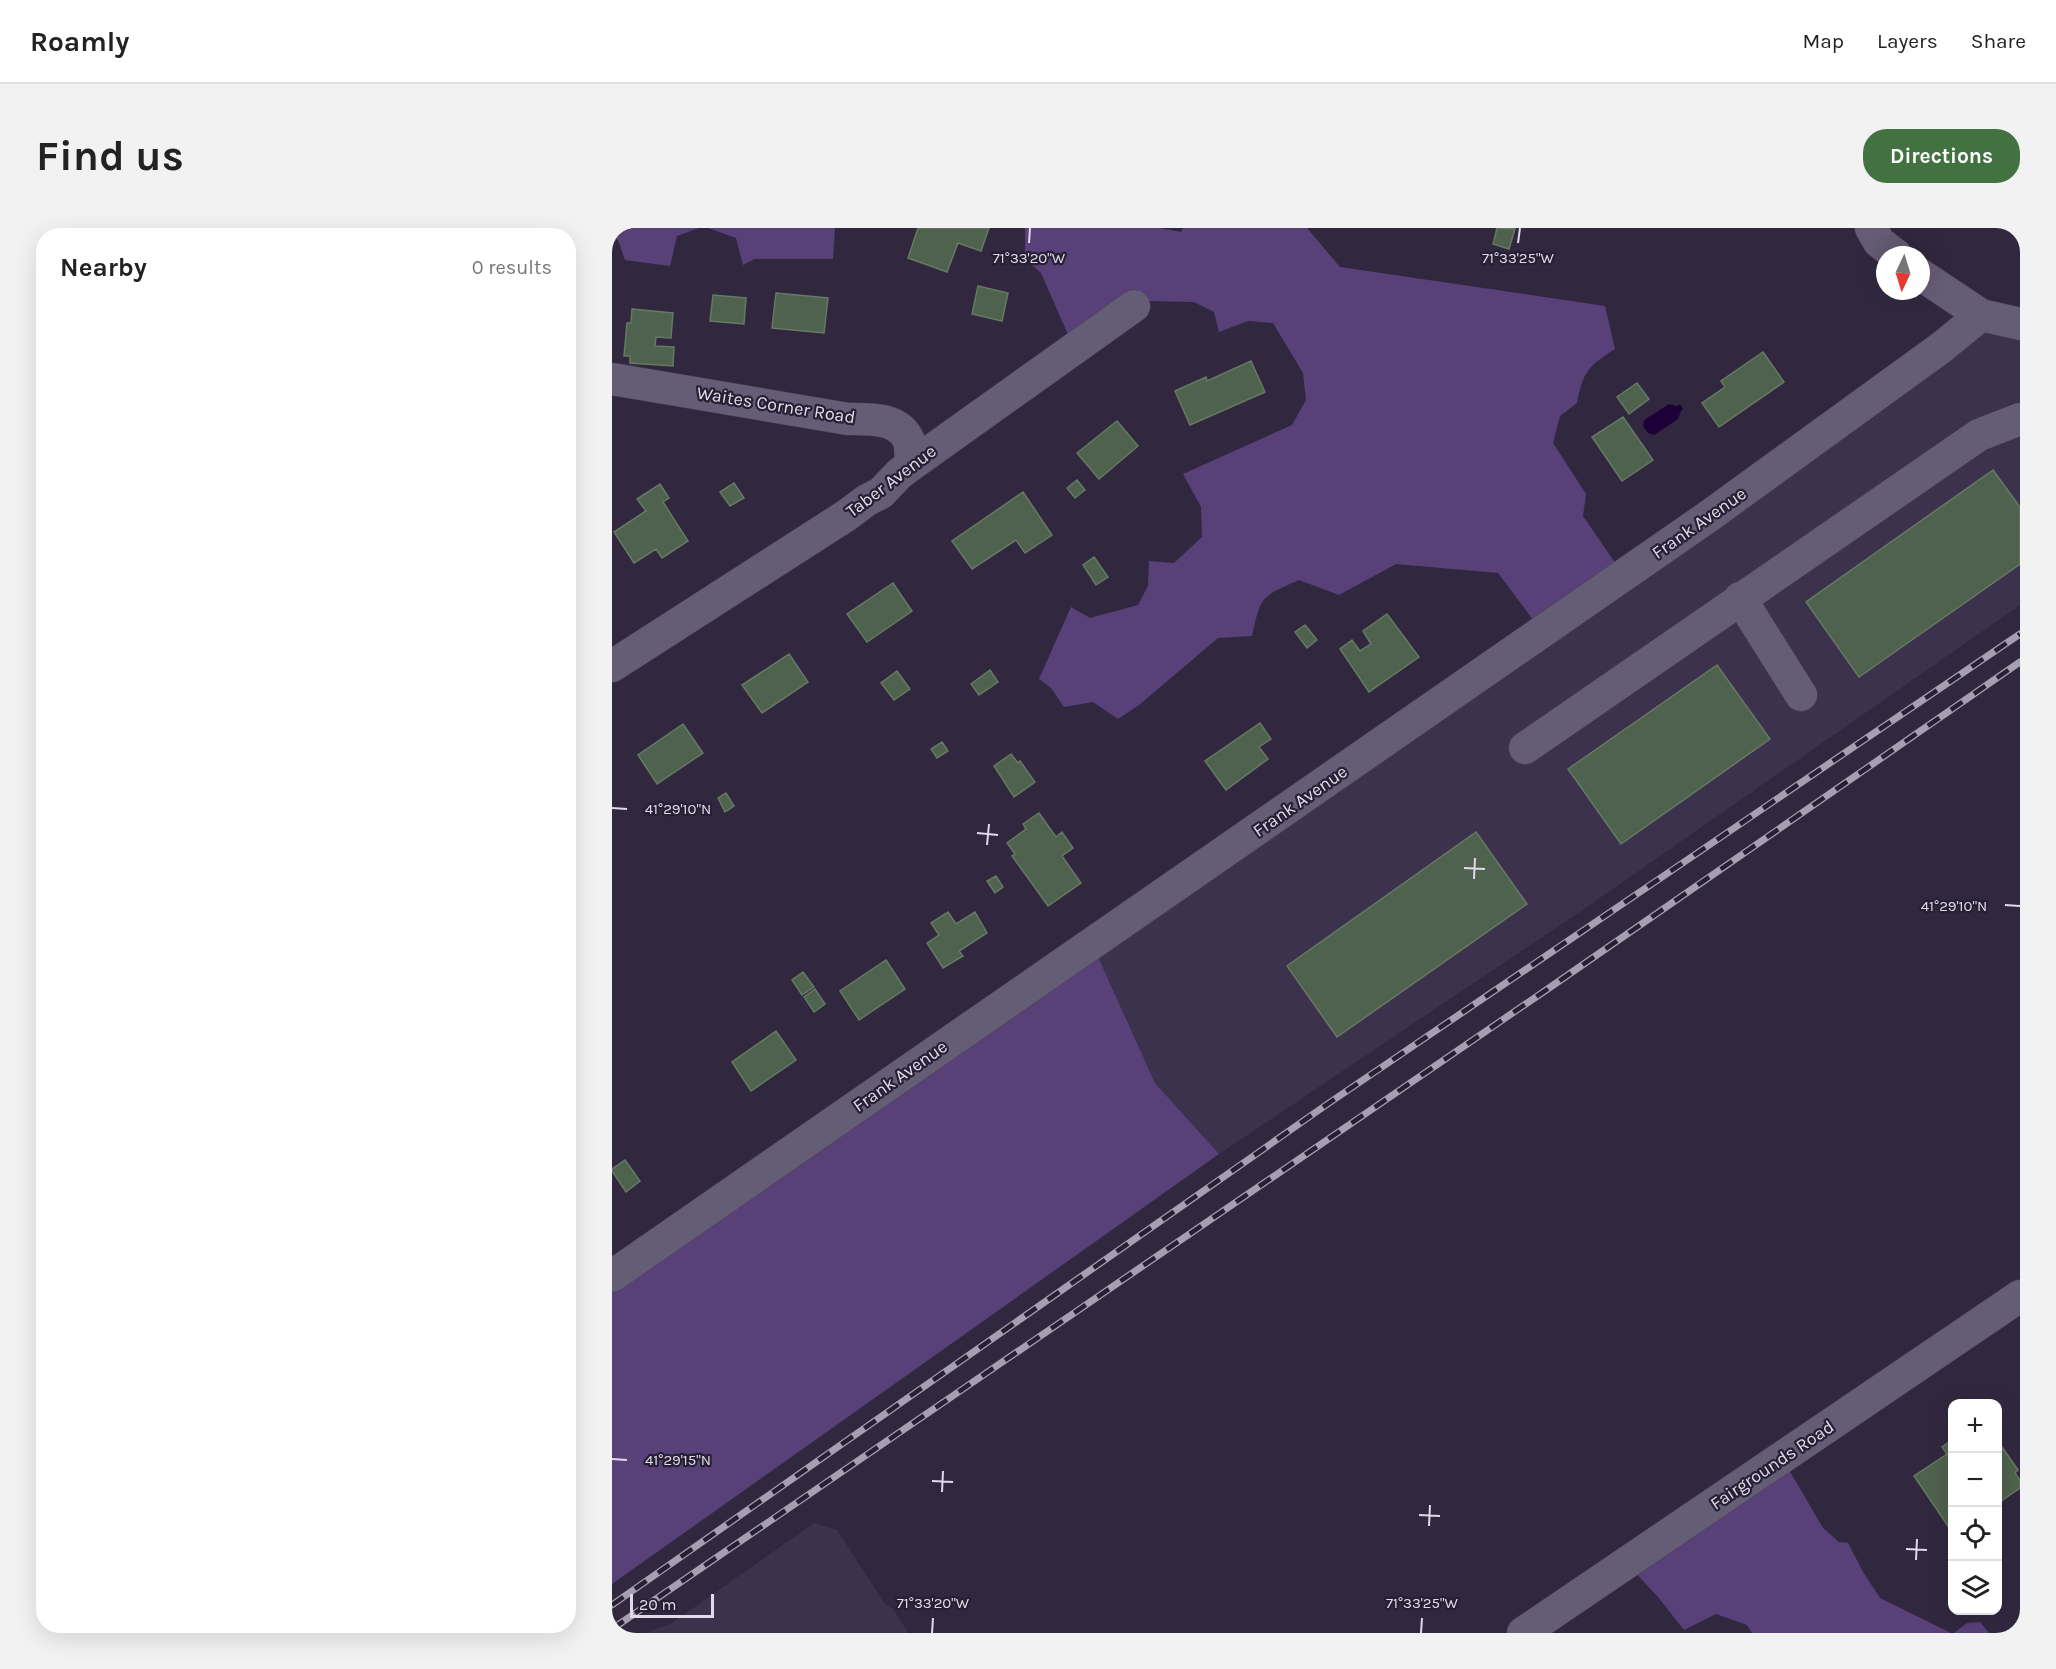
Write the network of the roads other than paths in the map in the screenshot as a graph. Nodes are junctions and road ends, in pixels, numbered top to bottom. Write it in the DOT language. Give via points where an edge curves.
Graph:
graph roads {
  1 [pos="1871,228"];
  2 [pos="1885,246"];
  3 [pos="1930,281"];
  4 [pos="1134,306"];
  5 [pos="1981,315"];
  6 [pos="2020,324"];
  7 [pos="612,379"];
  8 [pos="2020,418"];
  9 [pos="911,465"];
  10 [pos="1740,598"];
  11 [pos="612,666"];
  12 [pos="1801,695"];
  13 [pos="1525,748"];
  14 [pos="612,1276"];
  15 [pos="2020,1296"];
  16 [pos="1523,1633"];
  1 -- 2 [label="street"];
  3 -- 5 [label="street"];
  4 -- 9 [label="street, Taber Avenue"];
  5 -- 6 [label="street"];
  5 -- 14 [label="street, Frank Avenue" via="1710,516"];
  7 -- 9 [label="street, Waites Corner Road" via="896,425 909,441"];
  8 -- 10 [label="street" via="1979,435"];
  9 -- 11 [label="street, Taber Avenue" via="881,493"];
  10 -- 12 [label="street"];
  10 -- 13 [label="street"];
  15 -- 16 [label="street, Fairgrounds Road"];
}
